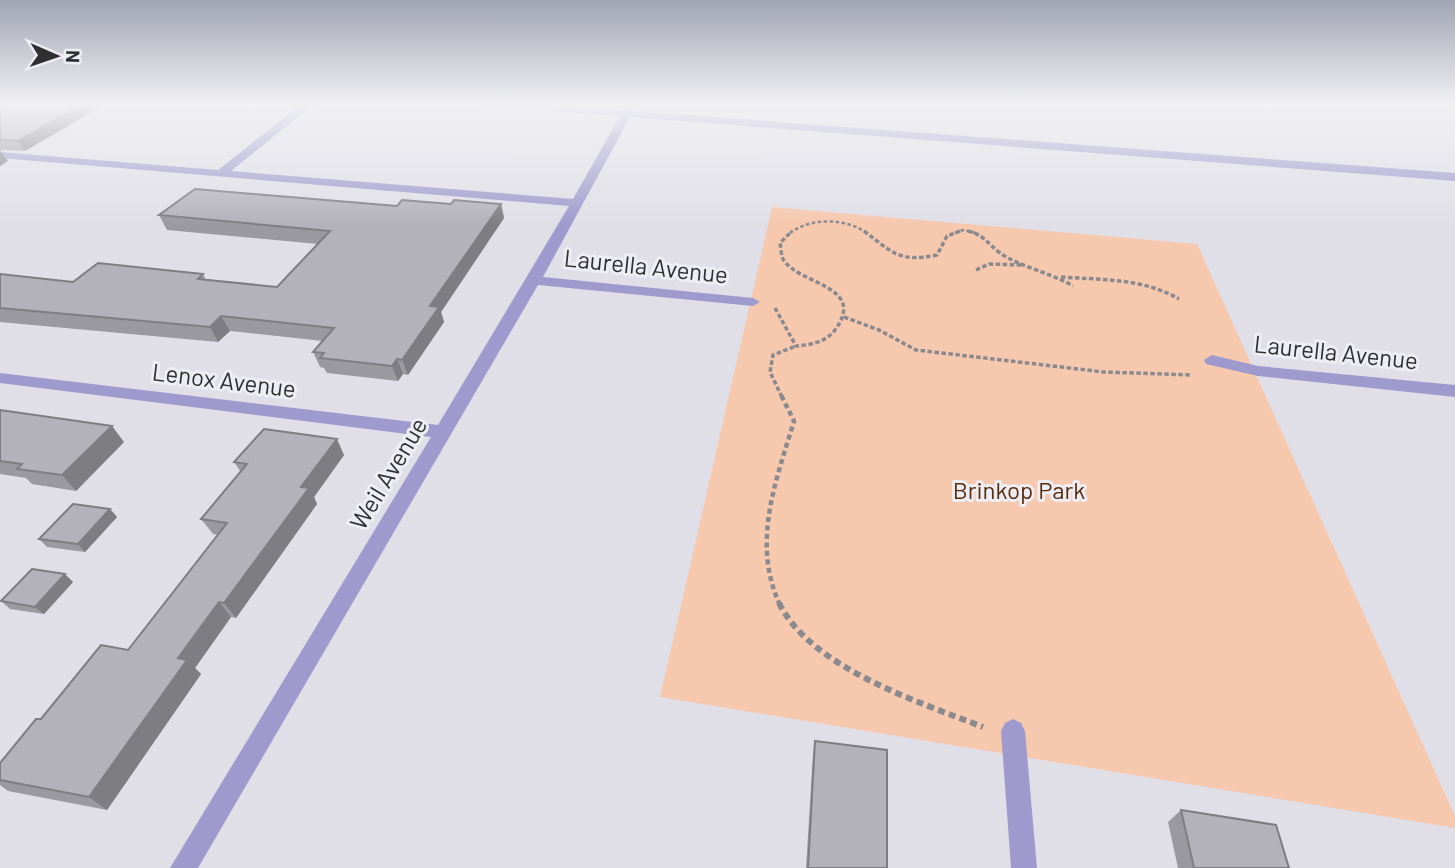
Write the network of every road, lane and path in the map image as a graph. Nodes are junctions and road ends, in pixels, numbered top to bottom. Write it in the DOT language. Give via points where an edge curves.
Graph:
graph roads {
  1 [pos="258,144"];
  2 [pos="610,144"];
  3 [pos="1048,144"];
  4 [pos="0,155"];
  5 [pos="219,174"];
  6 [pos="1455,177"];
  7 [pos="576,203"];
  8 [pos="1023,265"];
  9 [pos="976,270"];
  10 [pos="1056,276"];
  11 [pos="534,280"];
  12 [pos="1073,286"];
  13 [pos="1179,299"];
  14 [pos="753,302"];
  15 [pos="844,317"];
  16 [pos="796,346"];
  17 [pos="1212,360"];
  18 [pos="0,378"];
  19 [pos="1455,390"];
  20 [pos="442,432"];
  21 [pos="1013,731"];
  22 [pos="183,868"];
  23 [pos="1024,868"];
  1 -- 5 [label="street"];
  2 -- 7 [label="street, Weil Avenue"];
  3 -- 6 [label="street"];
  4 -- 5 [label="street"];
  5 -- 7 [label="street"];
  7 -- 11 [label="street, Weil Avenue"];
  8 -- 9 [label="path" via="989,264"];
  8 -- 10 [label="path"];
  8 -- 15 [label="path" via="1001,254 981,234 963,230 947,236 937,255 924,258 888,251 860,229 842,223 811,223 788,232 780,243 783,260 830,287 842,300"];
  10 -- 12 [label="path"];
  10 -- 13 [label="path" via="1140,285"];
  11 -- 14 [label="street, Laurella Avenue"];
  11 -- 20 [label="street, Weil Avenue"];
  14 -- 16 [label="path" via="774,304"];
  15 -- 16 [label="path" via="824,340"];
  15 -- 17 [label="path" via="916,350 1104,372 1213,374"];
  16 -- 21 [label="path" via="773,355 770,372 794,421 768,507 768,565 780,605 800,634 859,673 983,727"];
  17 -- 19 [label="street, Laurella Avenue" via="1258,372"];
  18 -- 20 [label="street, Lenox Avenue"];
  20 -- 22 [label="street, Weil Avenue"];
  21 -- 23 [label="street"];
}
